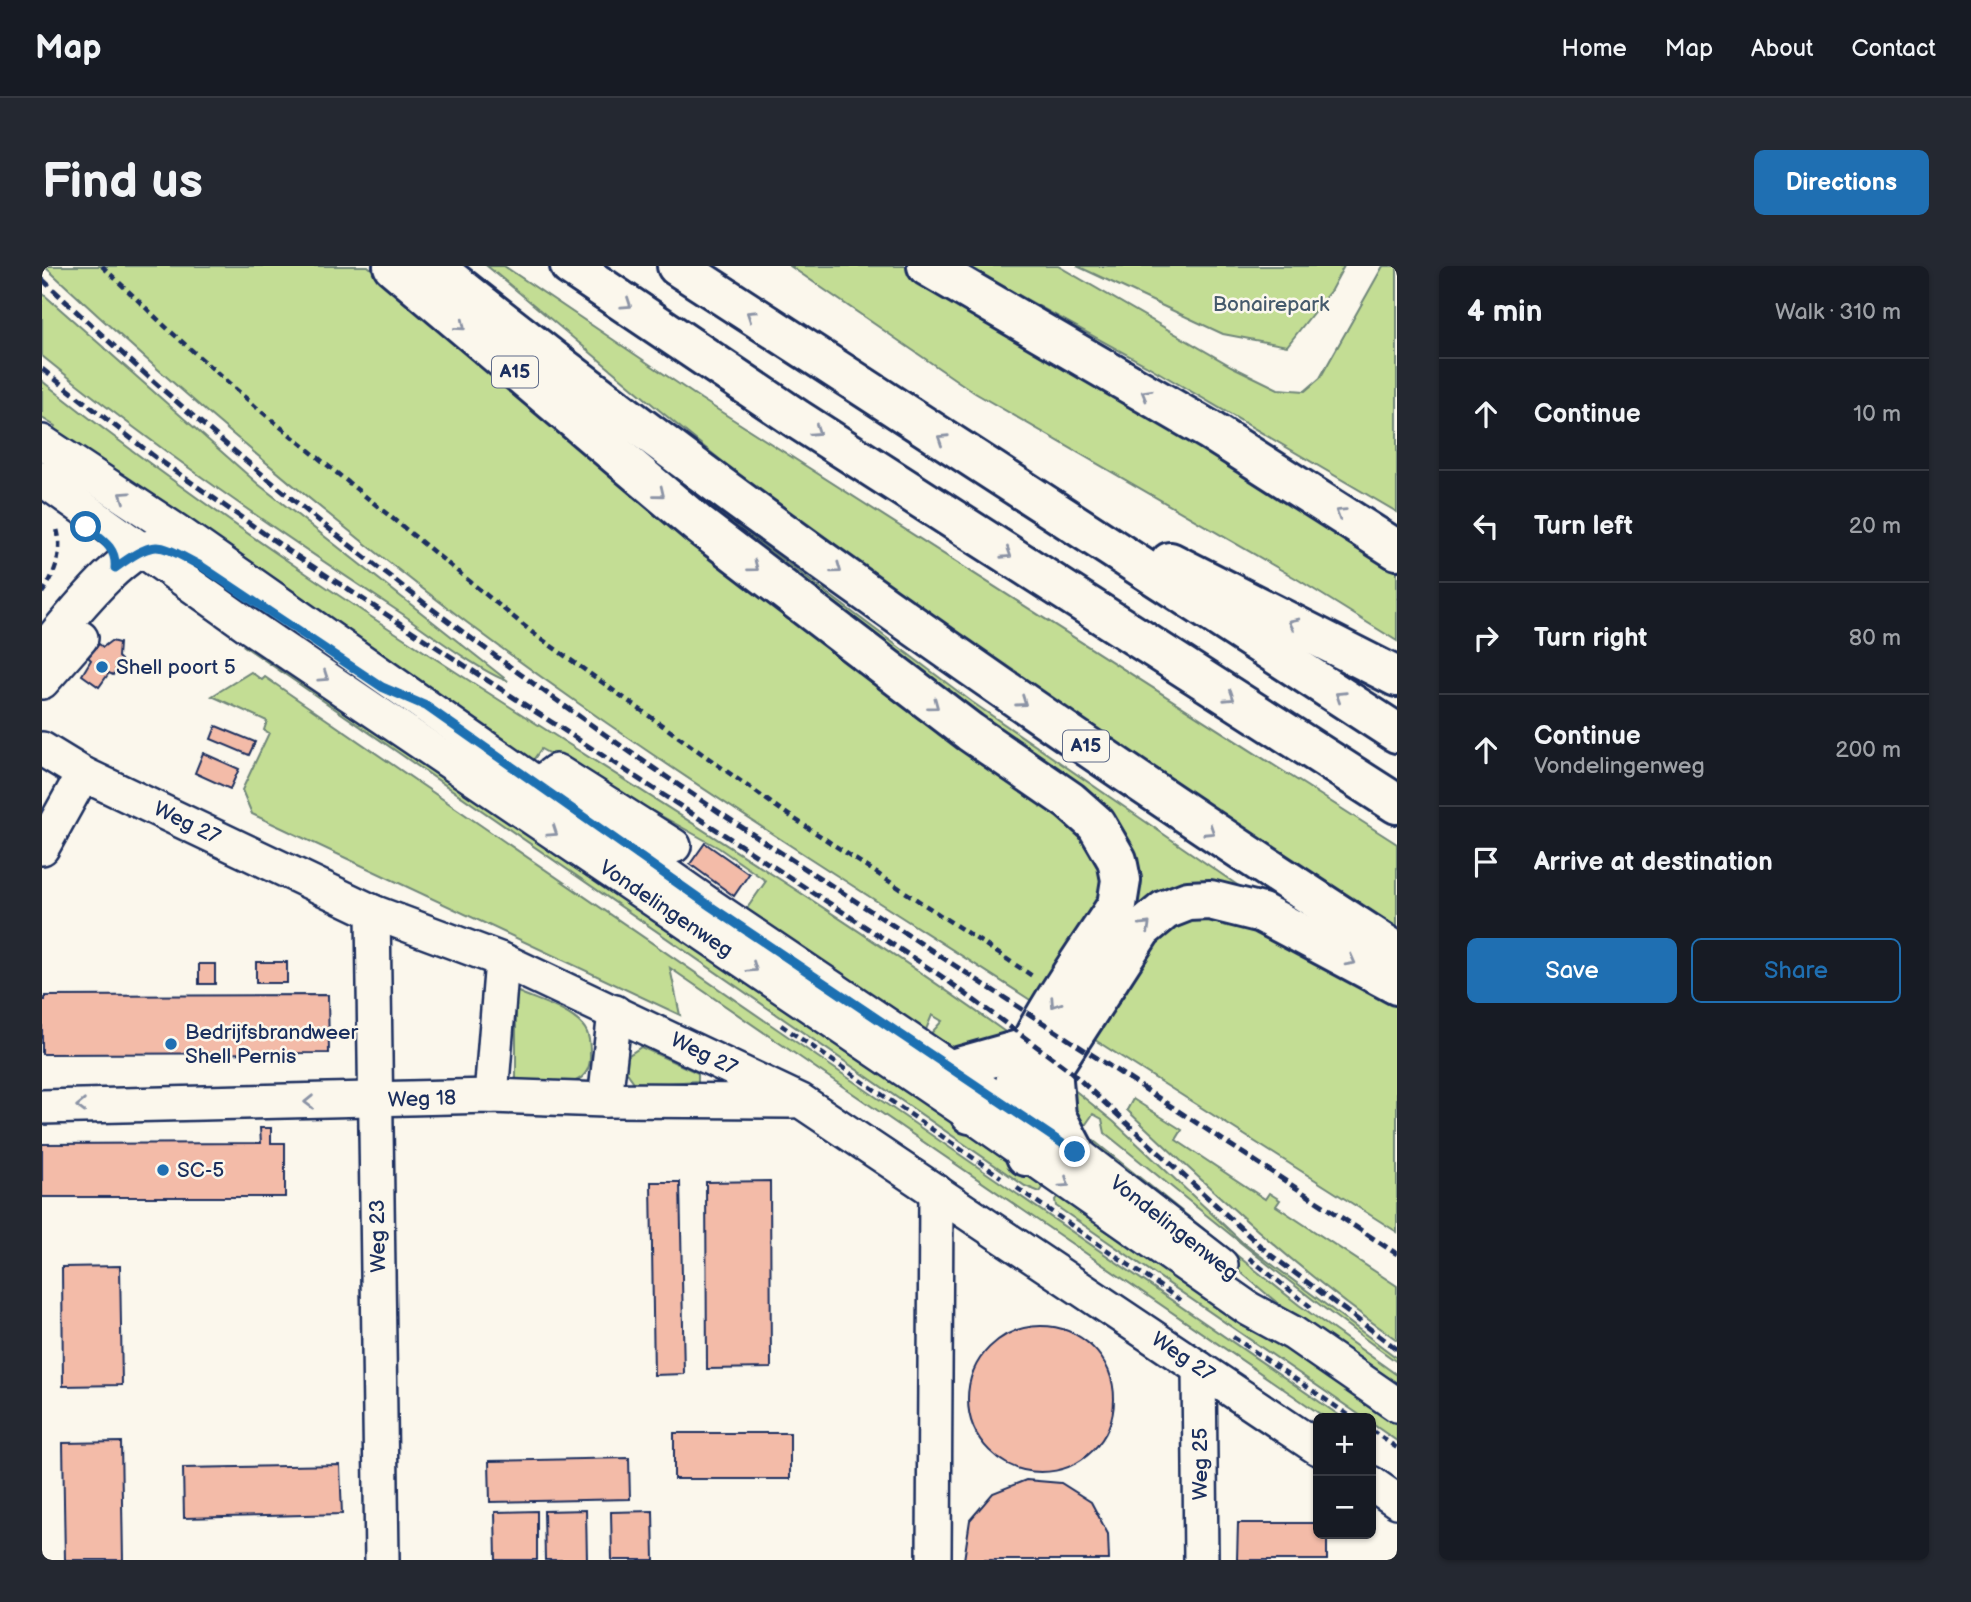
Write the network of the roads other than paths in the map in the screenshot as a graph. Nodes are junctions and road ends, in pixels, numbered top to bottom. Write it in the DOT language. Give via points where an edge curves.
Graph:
graph roads {
  1 [pos="393,266"];
  2 [pos="433,266"];
  3 [pos="466,266"];
  4 [pos="570,266"];
  5 [pos="677,266"];
  6 [pos="927,266"];
  7 [pos="42,442"];
  8 [pos="999,477"];
  9 [pos="42,479"];
  10 [pos="42,496"];
  11 [pos="782,529"];
  12 [pos="142,549"];
  13 [pos="1397,550"];
  14 [pos="110,575"];
  15 [pos="42,625"];
  16 [pos="42,651"];
  17 [pos="1397,677"];
  18 [pos="42,682"];
  19 [pos="426,706"];
  20 [pos="1397,733"];
  21 [pos="42,749"];
  22 [pos="83,774"];
  23 [pos="528,797"];
  24 [pos="1397,804"];
  25 [pos="674,846"];
  26 [pos="42,848"];
  27 [pos="373,912"];
  28 [pos="1397,952"];
  29 [pos="502,960"];
  30 [pos="1397,985"];
  31 [pos="615,1012"];
  32 [pos="1039,1058"];
  33 [pos="955,1068"];
  34 [pos="491,1096"];
  35 [pos="377,1100"];
  36 [pos="605,1101"];
  37 [pos="801,1101"];
  38 [pos="42,1107"];
  39 [pos="1011,1108"];
  40 [pos="970,1114"];
  41 [pos="1075,1152"];
  42 [pos="1026,1156"];
  43 [pos="936,1191"];
  44 [pos="1293,1333"];
  45 [pos="1199,1368"];
  46 [pos="1397,1405"];
  47 [pos="1313,1445"];
  48 [pos="1376,1486"];
  49 [pos="1397,1501"];
  50 [pos="382,1560"];
  51 [pos="934,1560"];
  52 [pos="1200,1560"];
  1 -- 32 [label="highway, A15, one-way" via="699,526 1096,824 1117,860 1121,880 1117,905 1061,994"];
  2 -- 11 [label="highway, A15" via="573,378"];
  3 -- 11 [label="highway, A15"];
  4 -- 24 [label="highway, one-way" via="797,419"];
  8 -- 5 [label="highway, one-way"];
  13 -- 6 [label="highway, one-way" via="1209,430"];
  19 -- 7 [label="street, Vondelingenweg, one-way"];
  17 -- 8 [label="highway, one-way"];
  20 -- 8 [label="highway, one-way"];
  9 -- 12 [label="street, Vondelingenweg"];
  10 -- 14 [label="street" via="110,546 116,556"];
  11 -- 28 [label="highway, A15, one-way" via="1186,816"];
  12 -- 14 [label="street"];
  12 -- 19 [label="street" via="154,545 191,561 382,687"];
  12 -- 23 [label="street, Vondelingenweg, one-way"];
  14 -- 15 [label="street" via="78,593"];
  14 -- 16 [label="street"];
  14 -- 18 [label="street" via="89,628"];
  19 -- 23 [label="street, Vondelingenweg"];
  21 -- 22 [label="street, Weg 27"];
  22 -- 26 [label="street"];
  22 -- 27 [label="street, Weg 27"];
  23 -- 25 [label="street" via="556,771"];
  23 -- 33 [label="street, Vondelingenweg"];
  23 -- 40 [label="street, Vondelingenweg, one-way"];
  27 -- 29 [label="street, Weg 27"];
  27 -- 35 [label="street, Weg 23"];
  29 -- 31 [label="street, Weg 27"];
  29 -- 34 [label="street"];
  32 -- 30 [label="highway, A15, one-way" via="1142,929 1165,910 1188,901 1210,900 1262,913"];
  31 -- 36 [label="street"];
  31 -- 37 [label="street, Weg 27"];
  32 -- 33 [label="highway"];
  32 -- 39 [label="highway, A15" via="1012,1091"];
  32 -- 41 [label="highway" via="1056,1116"];
  33 -- 39 [label="street, Vondelingenweg"];
  34 -- 35 [label="street, Weg 18"];
  34 -- 36 [label="street, Weg 18"];
  35 -- 38 [label="street, Weg 18, one-way"];
  35 -- 50 [label="street, Weg 23"];
  36 -- 37 [label="street, Weg 18"];
  37 -- 43 [label="street, Weg 27"];
  39 -- 40 [label="highway"];
  39 -- 41 [label="street, Vondelingenweg"];
  39 -- 42 [label="highway, A15"];
  40 -- 42 [label="street, Vondelingenweg"];
  41 -- 44 [label="street, Vondelingenweg" via="1258,1294"];
  42 -- 44 [label="street, Vondelingenweg, one-way" via="1249,1309"];
  43 -- 45 [label="street, Weg 27"];
  43 -- 51 [label="street"];
  44 -- 46 [label="street, Vondelingenweg"];
  45 -- 47 [label="street, Weg 27"];
  45 -- 52 [label="street, Weg 25"];
  48 -- 49 [label="street"];
}
